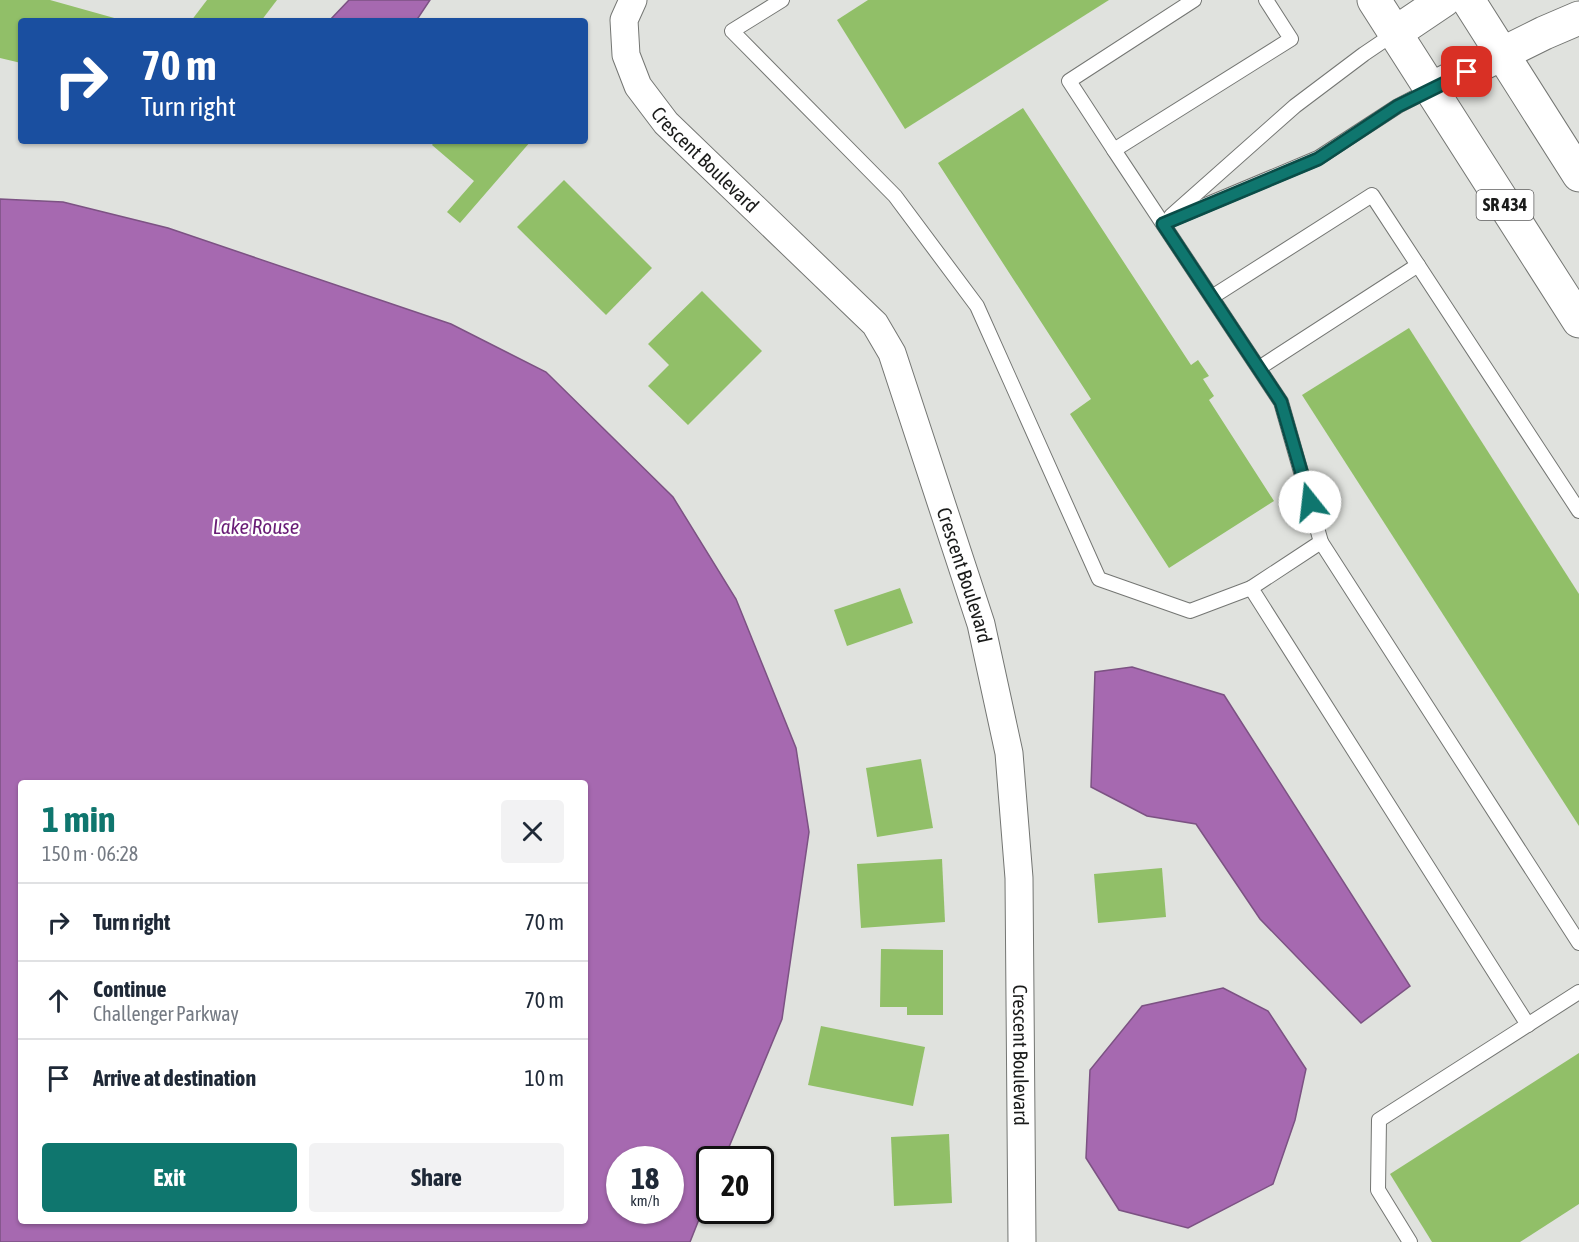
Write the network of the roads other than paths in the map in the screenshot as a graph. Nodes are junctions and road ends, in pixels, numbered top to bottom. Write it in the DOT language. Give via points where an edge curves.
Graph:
graph roads {
  1 [pos="782,0"];
  2 [pos="1194,0"];
  3 [pos="1266,0"];
  4 [pos="1374,0"];
  5 [pos="1444,0"];
  6 [pos="1468,0"];
  7 [pos="629,10"];
  8 [pos="1579,18"];
  9 [pos="1395,33"];
  10 [pos="1502,54"];
  11 [pos="1431,89"];
  12 [pos="1114,150"];
  13 [pos="1579,175"];
  14 [pos="1163,224"];
  15 [pos="1418,266"];
  16 [pos="1212,297"];
  17 [pos="1579,321"];
  18 [pos="1258,368"];
  19 [pos="1579,511"];
  20 [pos="1321,542"];
  21 [pos="1251,588"];
  22 [pos="1579,943"];
  23 [pos="1579,992"];
  24 [pos="1528,1025"];
  25 [pos="1022,1242"];
  26 [pos="1410,1242"];
  1 -- 21 [label="lane" via="732,31 895,196 978,306 1099,579 1190,610"];
  2 -- 12 [label="lane" via="1069,81"];
  3 -- 12 [label="lane" via="1291,39"];
  4 -- 9 [label="main road, SR 434"];
  5 -- 9 [label="main road"];
  6 -- 10 [label="main road"];
  7 -- 25 [label="street, Crescent Boulevard" via="626,55 638,86 666,123 874,324 892,353 981,624 1009,753 1019,878"];
  8 -- 10 [label="main road"];
  9 -- 11 [label="main road, SR 434"];
  9 -- 14 [label="lane" via="1295,106"];
  10 -- 11 [label="main road"];
  10 -- 13 [label="main road"];
  11 -- 14 [label="lane" via="1318,159"];
  11 -- 17 [label="main road, SR 434"];
  12 -- 14 [label="lane"];
  14 -- 16 [label="lane"];
  15 -- 16 [label="lane" via="1372,195"];
  15 -- 18 [label="lane"];
  15 -- 19 [label="lane"];
  16 -- 18 [label="lane"];
  18 -- 20 [label="lane" via="1281,402"];
  20 -- 21 [label="lane"];
  20 -- 22 [label="lane"];
  21 -- 24 [label="lane"];
  23 -- 24 [label="lane"];
  24 -- 26 [label="lane" via="1379,1120 1378,1190"];
}
